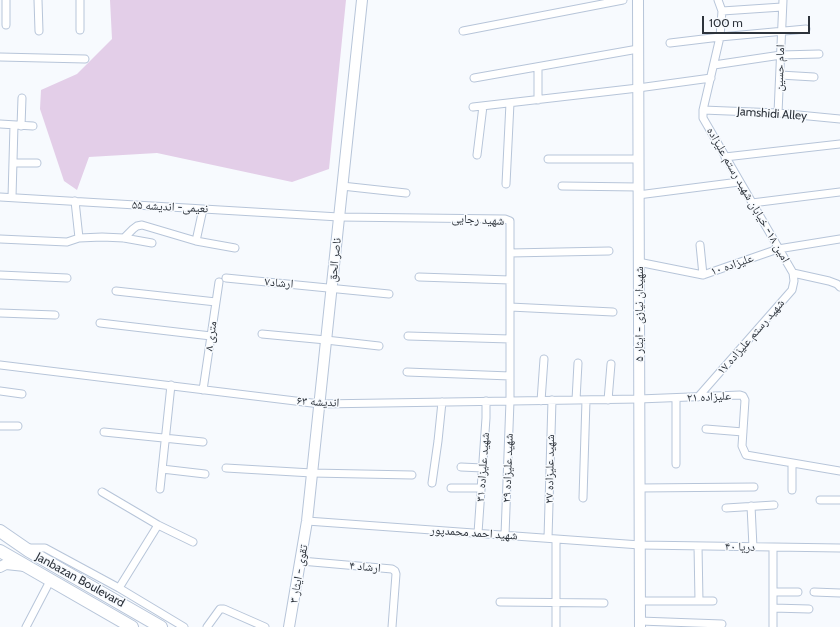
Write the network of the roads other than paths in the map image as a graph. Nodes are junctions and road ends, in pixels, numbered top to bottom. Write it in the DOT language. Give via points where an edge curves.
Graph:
graph roads {
  1 [pos="6,0"];
  2 [pos="38,0"];
  3 [pos="80,0"];
  4 [pos="362,0"];
  5 [pos="623,0"];
  6 [pos="638,0"];
  7 [pos="718,0"];
  8 [pos="782,4"];
  9 [pos="722,11"];
  10 [pos="6,25"];
  11 [pos="806,29"];
  12 [pos="80,30"];
  13 [pos="782,30"];
  14 [pos="39,31"];
  15 [pos="463,31"];
  16 [pos="720,37"];
  17 [pos="670,44"];
  18 [pos="638,49"];
  19 [pos="819,54"];
  20 [pos="781,55"];
  21 [pos="0,57"];
  22 [pos="85,59"];
  23 [pos="714,66"];
  24 [pos="538,67"];
  25 [pos="780,75"];
  26 [pos="814,77"];
  27 [pos="474,78"];
  28 [pos="711,78"];
  29 [pos="638,88"];
  30 [pos="22,98"];
  31 [pos="538,100"];
  32 [pos="510,103"];
  33 [pos="483,106"];
  34 [pos="473,107"];
  35 [pos="703,110"];
  36 [pos="778,113"];
  37 [pos="840,119"];
  38 [pos="0,124"];
  39 [pos="18,125"];
  40 [pos="33,126"];
  41 [pos="840,144"];
  42 [pos="477,156"];
  43 [pos="725,157"];
  44 [pos="548,159"];
  45 [pos="638,159"];
  46 [pos="37,162"];
  47 [pos="13,163"];
  48 [pos="739,182"];
  49 [pos="506,184"];
  50 [pos="342,186"];
  51 [pos="562,186"];
  52 [pos="638,191"];
  53 [pos="840,192"];
  54 [pos="406,193"];
  55 [pos="0,197"];
  56 [pos="12,198"];
  57 [pos="75,201"];
  58 [pos="752,203"];
  59 [pos="203,209"];
  60 [pos="339,217"];
  61 [pos="79,238"];
  62 [pos="124,238"];
  63 [pos="0,239"];
  64 [pos="840,240"];
  65 [pos="196,241"];
  66 [pos="152,243"];
  67 [pos="700,245"];
  68 [pos="235,248"];
  69 [pos="778,249"];
  70 [pos="609,251"];
  71 [pos="510,253"];
  72 [pos="638,262"];
  73 [pos="793,273"];
  74 [pos="0,275"];
  75 [pos="703,275"];
  76 [pos="419,277"];
  77 [pos="67,278"];
  78 [pos="226,278"];
  79 [pos="510,280"];
  80 [pos="219,282"];
  81 [pos="840,287"];
  82 [pos="332,288"];
  83 [pos="116,291"];
  84 [pos="390,294"];
  85 [pos="216,302"];
  86 [pos="510,307"];
  87 [pos="613,312"];
  88 [pos="0,313"];
  89 [pos="55,315"];
  90 [pos="100,322"];
  91 [pos="262,334"];
  92 [pos="211,336"];
  93 [pos="408,336"];
  94 [pos="510,338"];
  95 [pos="326,340"];
  96 [pos="380,346"];
  97 [pos="544,359"];
  98 [pos="578,363"];
  99 [pos="611,364"];
  100 [pos="0,365"];
  101 [pos="407,372"];
  102 [pos="510,376"];
  103 [pos="171,386"];
  104 [pos="203,390"];
  105 [pos="0,391"];
  106 [pos="22,394"];
  107 [pos="676,398"];
  108 [pos="698,398"];
  109 [pos="639,399"];
  110 [pos="552,400"];
  111 [pos="576,400"];
  112 [pos="586,400"];
  113 [pos="608,400"];
  114 [pos="486,401"];
  115 [pos="510,401"];
  116 [pos="541,401"];
  117 [pos="442,402"];
  118 [pos="320,404"];
  119 [pos="0,426"];
  120 [pos="18,426"];
  121 [pos="706,429"];
  122 [pos="104,432"];
  123 [pos="742,432"];
  124 [pos="165,438"];
  125 [pos="203,442"];
  126 [pos="792,463"];
  127 [pos="676,464"];
  128 [pos="461,467"];
  129 [pos="226,468"];
  130 [pos="483,468"];
  131 [pos="162,469"];
  132 [pos="840,471"];
  133 [pos="312,473"];
  134 [pos="205,474"];
  135 [pos="412,475"];
  136 [pos="432,483"];
  137 [pos="754,487"];
  138 [pos="451,488"];
  139 [pos="481,488"];
  140 [pos="639,488"];
  141 [pos="160,489"];
  142 [pos="792,490"];
  143 [pos="102,492"];
  144 [pos="583,498"];
  145 [pos="820,500"];
  146 [pos="840,500"];
  147 [pos="774,505"];
  148 [pos="751,506"];
  149 [pos="726,508"];
  150 [pos="308,521"];
  151 [pos="158,525"];
  152 [pos="0,531"];
  153 [pos="478,533"];
  154 [pos="505,535"];
  155 [pos="548,538"];
  156 [pos="11,539"];
  157 [pos="556,539"];
  158 [pos="193,542"];
  159 [pos="640,545"];
  160 [pos="698,546"];
  161 [pos="752,547"];
  162 [pos="773,547"];
  163 [pos="24,548"];
  164 [pos="840,548"];
  165 [pos="2,552"];
  166 [pos="302,561"];
  167 [pos="0,566"];
  168 [pos="26,566"];
  169 [pos="50,581"];
  170 [pos="119,588"];
  171 [pos="773,592"];
  172 [pos="798,592"];
  173 [pos="814,592"];
  174 [pos="840,592"];
  175 [pos="699,601"];
  176 [pos="713,601"];
  177 [pos="500,602"];
  178 [pos="640,602"];
  179 [pos="556,604"];
  180 [pos="604,604"];
  181 [pos="773,608"];
  182 [pos="809,609"];
  183 [pos="135,612"];
  184 [pos="640,624"];
  185 [pos="722,624"];
  186 [pos="129,625"];
  187 [pos="26,627"];
  188 [pos="158,627"];
  189 [pos="184,627"];
  190 [pos="207,627"];
  191 [pos="265,627"];
  192 [pos="289,627"];
  193 [pos="392,627"];
  194 [pos="556,627"];
  195 [pos="773,627"];
  1 -- 10 [label="street"];
  2 -- 14 [label="street"];
  3 -- 12 [label="street"];
  4 -- 50 [label="street, ناصر الحق"];
  5 -- 15 [label="street"];
  6 -- 18 [label="street, شهیدان نیازی - ایثار ۵"];
  7 -- 9 [label="street"];
  8 -- 9 [label="street"];
  8 -- 13 [label="street, امام حسین"];
  9 -- 16 [label="street"];
  11 -- 13 [label="street"];
  13 -- 16 [label="street"];
  13 -- 20 [label="street, امام حسین"];
  16 -- 17 [label="street"];
  16 -- 23 [label="street"];
  18 -- 24 [label="street"];
  18 -- 29 [label="street, شهیدان نیازی - ایثار ۵"];
  19 -- 20 [label="street"];
  20 -- 23 [label="street"];
  20 -- 25 [label="street, امام حسین"];
  21 -- 22 [label="street"];
  23 -- 28 [label="street"];
  24 -- 27 [label="street"];
  24 -- 31 [label="street"];
  25 -- 26 [label="street"];
  25 -- 36 [label="street, امام حسین"];
  28 -- 29 [label="street"];
  28 -- 35 [label="street"];
  29 -- 31 [label="street"];
  29 -- 45 [label="street, شهیدان نیازی - ایثار ۵"];
  30 -- 39 [label="street"];
  31 -- 32 [label="street"];
  32 -- 33 [label="street"];
  32 -- 49 [label="street"];
  33 -- 34 [label="street"];
  33 -- 42 [label="street"];
  35 -- 36 [label="street, Jamshidi Alley"];
  35 -- 43 [label="street, امین ۱۸- خيابان شهيد رستم عليزاده" via="703,118"];
  36 -- 37 [label="street, Jamshidi Alley"];
  38 -- 39 [label="street"];
  39 -- 40 [label="street"];
  39 -- 47 [label="street"];
  41 -- 43 [label="street"];
  43 -- 48 [label="street, امین ۱۸- خيابان شهيد رستم عليزاده"];
  44 -- 45 [label="street"];
  45 -- 52 [label="street, شهیدان نیازی - ایثار ۵"];
  46 -- 47 [label="street"];
  47 -- 56 [label="street"];
  48 -- 52 [label="street"];
  48 -- 58 [label="street, امین ۱۸- خيابان شهيد رستم عليزاده"];
  50 -- 54 [label="street"];
  50 -- 60 [label="street, ناصر الحق"];
  51 -- 52 [label="street"];
  52 -- 72 [label="street, شهیدان نیازی - ایثار ۵"];
  53 -- 58 [label="street"];
  55 -- 56 [label="street, نعیمی- اندیشه ۵۵"];
  56 -- 57 [label="street, نعیمی- اندیشه ۵۵"];
  57 -- 59 [label="street, نعیمی- اندیشه ۵۵"];
  57 -- 61 [label="street"];
  58 -- 69 [label="street, امین ۱۸- خيابان شهيد رستم عليزاده"];
  59 -- 60 [label="street, نعیمی- اندیشه ۵۵"];
  59 -- 65 [label="street"];
  60 -- 71 [label="street, شهید رجایی" via="510,220"];
  60 -- 82 [label="street, ناصر الحق"];
  61 -- 62 [label="street"];
  61 -- 63 [label="street" via="70,242"];
  62 -- 65 [label="street" via="137,226 142,225"];
  62 -- 66 [label="street"];
  64 -- 69 [label="street, علیزاده ۱۰"];
  65 -- 68 [label="street"];
  67 -- 75 [label="street"];
  69 -- 73 [label="street, امین ۱۸- خيابان شهيد رستم عليزاده"];
  69 -- 75 [label="street, علیزاده ۱۰"];
  70 -- 71 [label="street"];
  71 -- 79 [label="street, شهید رجایی"];
  72 -- 75 [label="street, علیزاده ۱۰"];
  72 -- 109 [label="street, شهیدان نیازی - ایثار ۵"];
  73 -- 81 [label="street" via="829,281"];
  73 -- 108 [label="street, ۱۷ شهید رستم علیزاده" via="792,290"];
  74 -- 77 [label="street"];
  76 -- 79 [label="street"];
  78 -- 82 [label="street, ارشاد۷"];
  79 -- 86 [label="street, شهید رجایی"];
  80 -- 85 [label="street, ۸ متری"];
  82 -- 84 [label="street, ارشاد۷"];
  82 -- 95 [label="street, ناصر الحق"];
  83 -- 85 [label="street"];
  85 -- 92 [label="street, ۸ متری"];
  86 -- 87 [label="street"];
  86 -- 94 [label="street, شهید رجایی"];
  88 -- 89 [label="street"];
  90 -- 92 [label="street"];
  91 -- 95 [label="street"];
  92 -- 104 [label="street, ۸ متری"];
  93 -- 94 [label="street"];
  94 -- 102 [label="street, شهید رجایی"];
  95 -- 96 [label="street"];
  95 -- 118 [label="street, ناصر الحق"];
  97 -- 116 [label="street"];
  98 -- 111 [label="street"];
  99 -- 113 [label="street"];
  100 -- 103 [label="street, اندیشه ۶۳"];
  101 -- 102 [label="street"];
  102 -- 115 [label="street, شهید رجایی"];
  103 -- 104 [label="street, اندیشه ۶۳"];
  103 -- 124 [label="street"];
  104 -- 118 [label="street, اندیشه ۶۳"];
  105 -- 106 [label="street"];
  107 -- 108 [label="street, علیزاده ۲۱"];
  107 -- 109 [label="street, علیزاده ۲۱"];
  107 -- 127 [label="street"];
  108 -- 123 [label="street, علیزاده ۲۱" via="743,396 745,400"];
  109 -- 113 [label="street, اندیشه ۶۳"];
  109 -- 140 [label="street, شهیدان نیازی - ایثار ۵"];
  110 -- 111 [label="street, اندیشه ۶۳"];
  110 -- 116 [label="street, اندیشه ۶۳"];
  110 -- 155 [label="street, شهید علیزاده ۲۷"];
  111 -- 112 [label="street, اندیشه ۶۳"];
  112 -- 113 [label="street, اندیشه ۶۳"];
  112 -- 144 [label="street"];
  114 -- 115 [label="street, اندیشه ۶۳"];
  114 -- 117 [label="street, اندیشه ۶۳"];
  114 -- 130 [label="street, شهید علیزاده ۳۱"];
  115 -- 116 [label="street, اندیشه ۶۳"];
  115 -- 154 [label="street, شهید علیزاده ۲۹"];
  117 -- 118 [label="street, اندیشه ۶۳"];
  117 -- 136 [label="street"];
  118 -- 133 [label="street, ناصر الحق"];
  119 -- 120 [label="street"];
  121 -- 123 [label="street"];
  122 -- 124 [label="street"];
  123 -- 126 [label="street, علیزاده ۲۱" via="746,455"];
  124 -- 125 [label="street"];
  124 -- 131 [label="street"];
  126 -- 132 [label="street, علیزاده ۲۱"];
  126 -- 142 [label="street"];
  128 -- 130 [label="street"];
  129 -- 133 [label="street"];
  130 -- 139 [label="street, شهید علیزاده ۳۱"];
  131 -- 134 [label="street"];
  131 -- 141 [label="street"];
  133 -- 135 [label="street"];
  133 -- 150 [label="street, ناصر الحق"];
  137 -- 140 [label="street"];
  138 -- 139 [label="street"];
  139 -- 153 [label="street, شهید علیزاده ۳۱"];
  140 -- 159 [label="street, شهیدان نیازی - ایثار ۵"];
  143 -- 151 [label="street"];
  145 -- 146 [label="street"];
  147 -- 148 [label="street"];
  148 -- 149 [label="street"];
  148 -- 161 [label="street"];
  150 -- 153 [label="street, شهید احمد محمدپور"];
  150 -- 166 [label="street, تقوی - ایثار ۳"];
  151 -- 158 [label="street"];
  151 -- 170 [label="street"];
  152 -- 156 [label="main road, Janbazan Boulevard"];
  153 -- 154 [label="street, شهید احمد محمدپور"];
  154 -- 155 [label="street, شهید احمد محمدپور"];
  155 -- 157 [label="street, شهید احمد محمدپور"];
  156 -- 163 [label="main road, Janbazan Boulevard"];
  156 -- 165 [label="main road" via="3,542"];
  157 -- 159 [label="street, شهید احمد محمدپور"];
  157 -- 179 [label="street"];
  159 -- 160 [label="street, دریا ۴۰"];
  159 -- 178 [label="street, شهیدان نیازی - ایثار ۵"];
  160 -- 161 [label="street, دریا ۴۰"];
  160 -- 175 [label="street"];
  161 -- 162 [label="street, دریا ۴۰"];
  162 -- 164 [label="street, دریا ۴۰"];
  162 -- 171 [label="street"];
  163 -- 170 [label="street" via="45,548"];
  163 -- 183 [label="main road, Janbazan Boulevard"];
  165 -- 168 [label="main road, Janbazan Boulevard"];
  166 -- 192 [label="street, تقوی - ایثار ۳"];
  166 -- 193 [label="street, ارشاد ۴" via="395,571"];
  167 -- 168 [label="street"];
  168 -- 169 [label="main road, Janbazan Boulevard"];
  169 -- 186 [label="main road, Janbazan Boulevard"];
  169 -- 187 [label="street"];
  170 -- 189 [label="street"];
  171 -- 172 [label="street"];
  171 -- 181 [label="street"];
  173 -- 174 [label="street"];
  175 -- 176 [label="street"];
  175 -- 178 [label="street"];
  177 -- 179 [label="street"];
  178 -- 184 [label="street, شهیدان نیازی - ایثار ۵"];
  179 -- 180 [label="street"];
  179 -- 194 [label="street"];
  181 -- 182 [label="street"];
  181 -- 195 [label="street"];
  183 -- 186 [label="main road" via="136,619"];
  183 -- 188 [label="main road, Janbazan Boulevard"];
  184 -- 185 [label="street"];
  190 -- 191 [label="street" via="220,609"];
}
